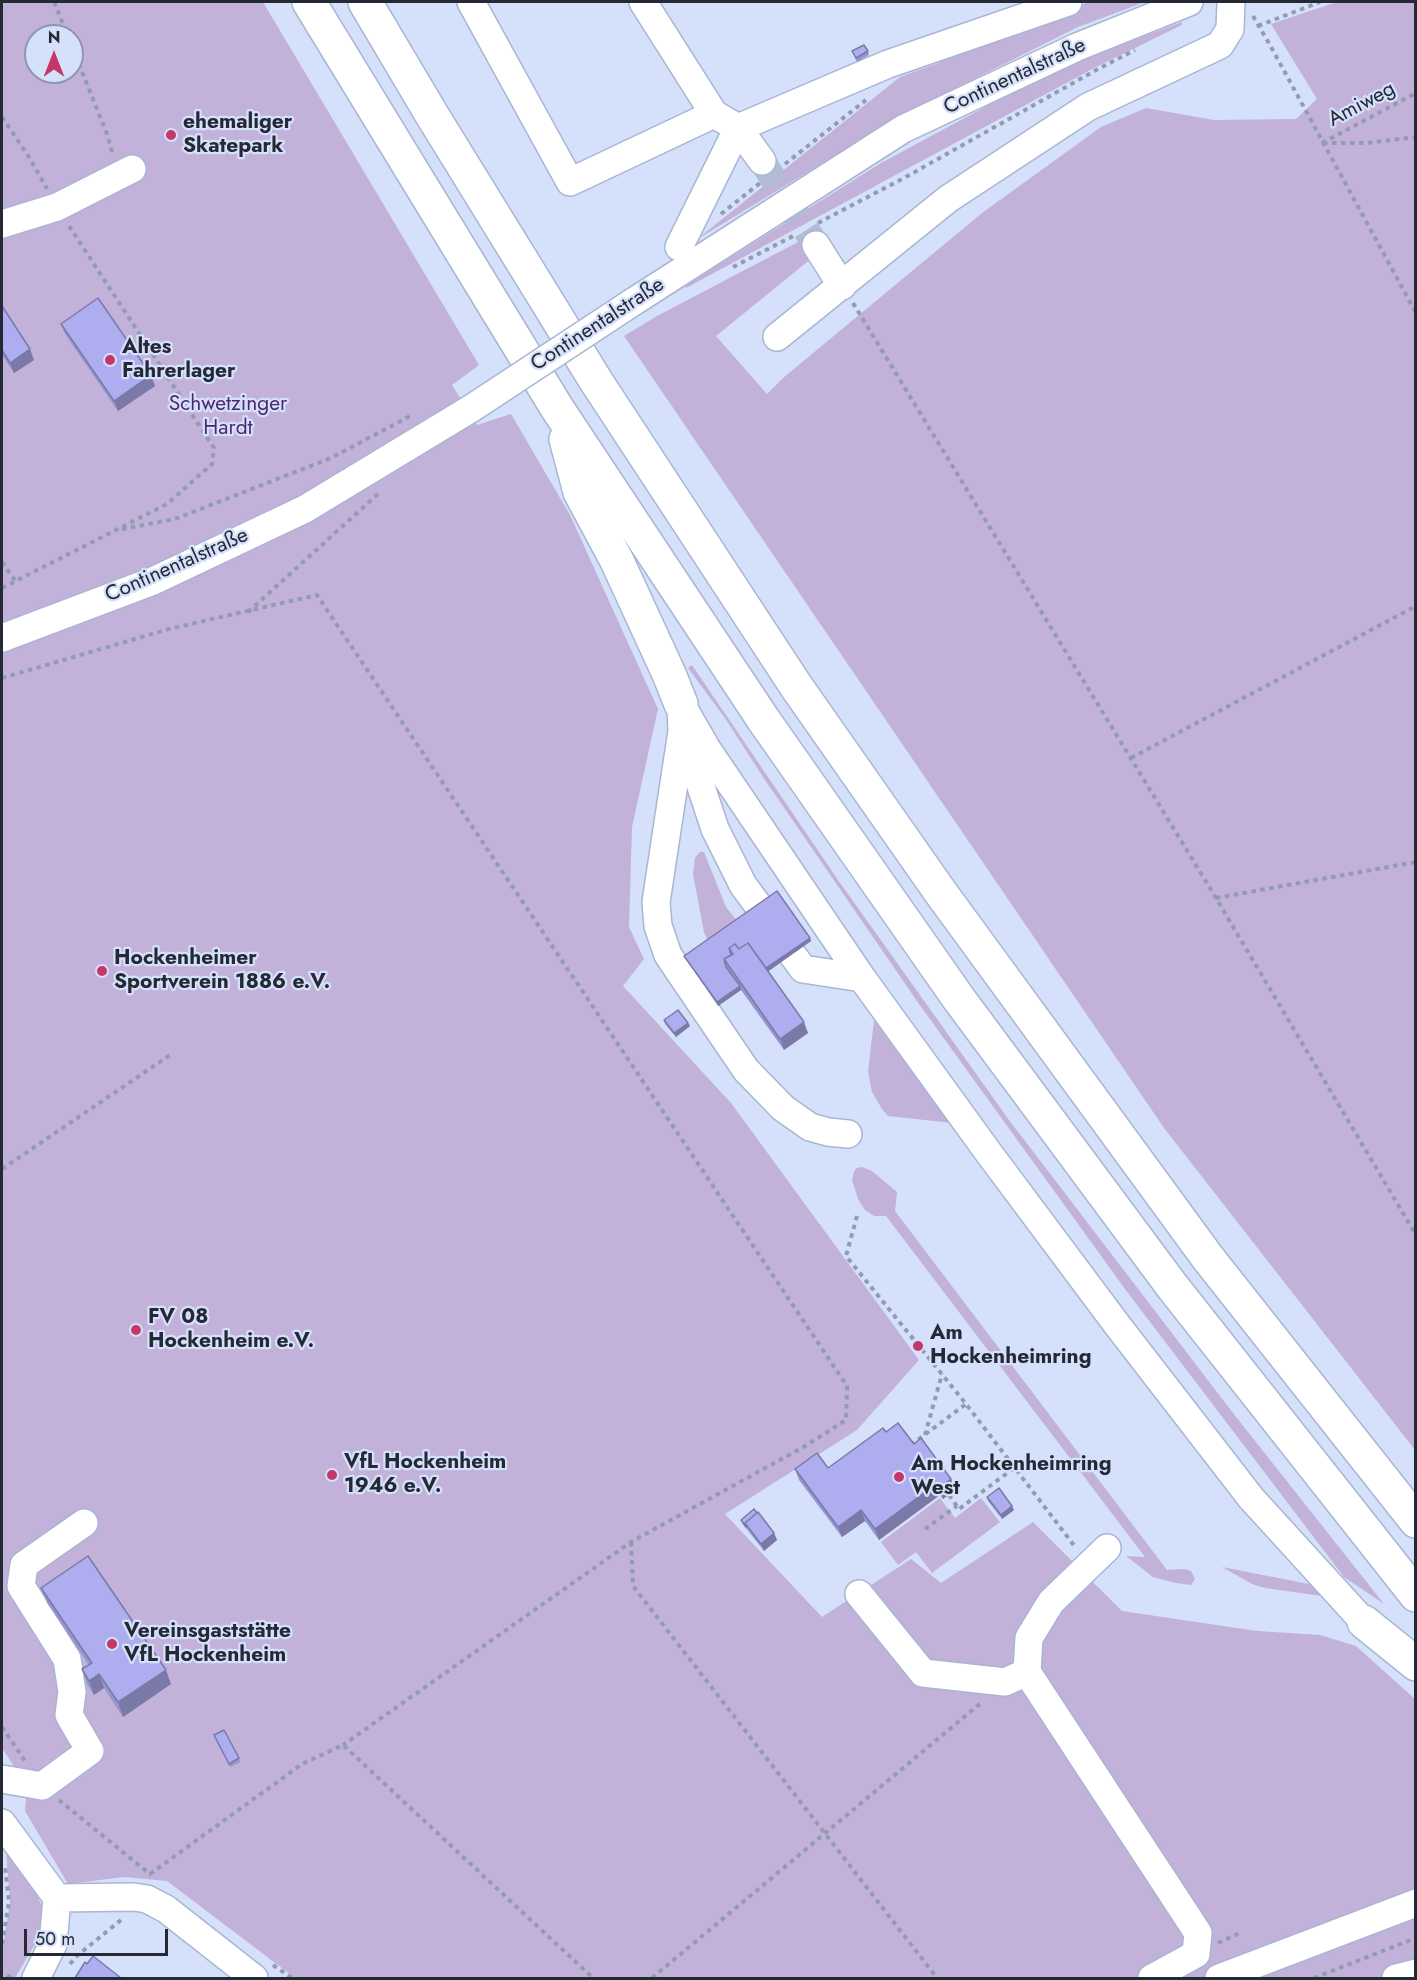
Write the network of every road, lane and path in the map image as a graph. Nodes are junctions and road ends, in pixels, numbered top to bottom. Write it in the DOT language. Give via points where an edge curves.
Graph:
graph roads {
  1 [pos="54,2"];
  2 [pos="309,2"];
  3 [pos="364,2"];
  4 [pos="471,2"];
  5 [pos="643,2"];
  6 [pos="1068,2"];
  7 [pos="1189,2"];
  8 [pos="1320,2"];
  9 [pos="1239,4"];
  10 [pos="63,24"];
  11 [pos="1258,26"];
  12 [pos="1137,49"];
  13 [pos="84,77"];
  14 [pos="1416,93"];
  15 [pos="714,114"];
  16 [pos="2,117"];
  17 [pos="738,128"];
  18 [pos="1416,137"];
  19 [pos="1322,143"];
  20 [pos="762,161"];
  21 [pos="125,173"];
  22 [pos="57,207"];
  23 [pos="2,224"];
  24 [pos="809,235"];
  25 [pos="679,247"];
  26 [pos="728,270"];
  27 [pos="842,286"];
  28 [pos="1416,313"];
  29 [pos="777,337"];
  30 [pos="557,408"];
  31 [pos="414,414"];
  32 [pos="380,492"];
  33 [pos="115,530"];
  34 [pos="2,562"];
  35 [pos="16,582"];
  36 [pos="2,588"];
  37 [pos="1416,606"];
  38 [pos="248,612"];
  39 [pos="2,638"];
  40 [pos="2,678"];
  41 [pos="682,718"];
  42 [pos="1130,758"];
  43 [pos="1416,862"];
  44 [pos="1216,898"];
  45 [pos="760,908"];
  46 [pos="792,954"];
  47 [pos="862,978"];
  48 [pos="173,1053"];
  49 [pos="848,1134"];
  50 [pos="2,1169"];
  51 [pos="857,1216"];
  52 [pos="1413,1225"];
  53 [pos="1416,1235"];
  54 [pos="942,1374"];
  55 [pos="966,1404"];
  56 [pos="924,1436"];
  57 [pos="911,1445"];
  58 [pos="1014,1468"];
  59 [pos="949,1495"];
  60 [pos="957,1506"];
  61 [pos="1416,1521"];
  62 [pos="84,1523"];
  63 [pos="925,1529"];
  64 [pos="630,1542"];
  65 [pos="1099,1557"];
  66 [pos="859,1594"];
  67 [pos="1416,1595"];
  68 [pos="1364,1622"];
  69 [pos="1416,1664"];
  70 [pos="1016,1677"];
  71 [pos="2,1727"];
  72 [pos="343,1745"];
  73 [pos="2,1779"];
  74 [pos="42,1786"];
  75 [pos="2,1823"];
  76 [pos="825,1834"];
  77 [pos="3,1861"];
  78 [pos="6,1873"];
  79 [pos="2,1878"];
  80 [pos="152,1885"];
  81 [pos="57,1898"];
  82 [pos="1416,1903"];
  83 [pos="1416,1938"];
  84 [pos="2,1944"];
  85 [pos="64,1971"];
  86 [pos="264,1972"];
  87 [pos="27,1973"];
  88 [pos="1416,1973"];
  89 [pos="7,1978"];
  90 [pos="292,1978"];
  91 [pos="593,1978"];
  92 [pos="652,1978"];
  93 [pos="937,1978"];
  94 [pos="1152,1978"];
  95 [pos="1219,1978"];
  96 [pos="1314,1978"];
  97 [pos="1396,1978"];
  1 -- 10 [label="path"];
  2 -- 30 [label="highway"];
  3 -- 61 [label="highway" via="596,381 796,686 941,893 1201,1249"];
  4 -- 15 [label="street" via="570,182"];
  5 -- 15 [label="street"];
  6 -- 17 [label="street" via="888,64"];
  7 -- 39 [label="street, Continentalstraße, bridge" via="1077,47 903,129 472,408 305,508 153,581"];
  8 -- 11 [label="path"];
  9 -- 11 [label="path"];
  9 -- 27 [label="street" via="1220,45 1088,107 948,199"];
  11 -- 19 [label="path"];
  12 -- 24 [label="path"];
  13 -- 21 [label="path"];
  14 -- 19 [label="path, Amiweg"];
  15 -- 17 [label="street"];
  16 -- 22 [label="path"];
  17 -- 20 [label="street"];
  17 -- 25 [label="street"];
  18 -- 19 [label="path"];
  19 -- 28 [label="path"];
  21 -- 22 [label="street"];
  22 -- 23 [label="street"];
  22 -- 33 [label="path" via="214,448 212,464 188,487 167,504"];
  24 -- 26 [label="path"];
  24 -- 27 [label="street"];
  27 -- 29 [label="street"];
  27 -- 42 [label="path"];
  30 -- 41 [label="highway" via="580,492 618,561 669,674"];
  30 -- 67 [label="highway" via="763,719 959,999 1172,1286"];
  31 -- 33 [label="path" via="331,458 176,519"];
  32 -- 38 [label="path"];
  33 -- 35 [label="path"];
  34 -- 35 [label="path"];
  35 -- 36 [label="path"];
  37 -- 42 [label="path"];
  38 -- 40 [label="path" via="169,628"];
  38 -- 64 [label="path" via="317,595 847,1386 846,1420"];
  41 -- 45 [label="street" via="716,829 743,885"];
  41 -- 47 [label="street"];
  41 -- 49 [label="street" via="656,902 658,926 668,955 746,1070 783,1108 810,1127"];
  42 -- 44 [label="path"];
  43 -- 44 [label="path"];
  44 -- 52 [label="path"];
  46 -- 47 [label="street" via="802,969"];
  47 -- 68 [label="street" via="1001,1170 1244,1489"];
  48 -- 50 [label="path"];
  51 -- 54 [label="path" via="846,1256"];
  52 -- 53 [label="path"];
  54 -- 55 [label="path"];
  54 -- 56 [label="path"];
  55 -- 56 [label="path"];
  55 -- 58 [label="path"];
  56 -- 57 [label="path"];
  58 -- 60 [label="path" via="959,1509"];
  58 -- 65 [label="path"];
  59 -- 60 [label="path"];
  60 -- 63 [label="path"];
  62 -- 74 [label="street" via="24,1565 21,1586 67,1659 72,1692 69,1715 90,1751"];
  64 -- 72 [label="path"];
  64 -- 76 [label="path" via="633,1586"];
  65 -- 70 [label="street" via="1051,1602 1029,1638"];
  66 -- 70 [label="street" via="923,1673"];
  68 -- 69 [label="highway"];
  70 -- 76 [label="path"];
  70 -- 94 [label="street" via="1198,1933 1196,1954"];
  71 -- 74 [label="path"];
  72 -- 80 [label="path" via="302,1764"];
  72 -- 91 [label="path"];
  73 -- 74 [label="street"];
  74 -- 80 [label="path"];
  75 -- 81 [label="street"];
  76 -- 92 [label="path"];
  76 -- 93 [label="path"];
  77 -- 78 [label="path"];
  78 -- 79 [label="path"];
  78 -- 84 [label="path" via="9,1902"];
  80 -- 81 [label="street" via="134,1897"];
  80 -- 85 [label="path"];
  80 -- 86 [label="street" via="166,1909"];
  81 -- 87 [label="street" via="53,1944"];
  82 -- 95 [label="street"];
  83 -- 96 [label="path"];
  86 -- 90 [label="path"];
  87 -- 89 [label="path"];
  88 -- 97 [label="street"];
}
